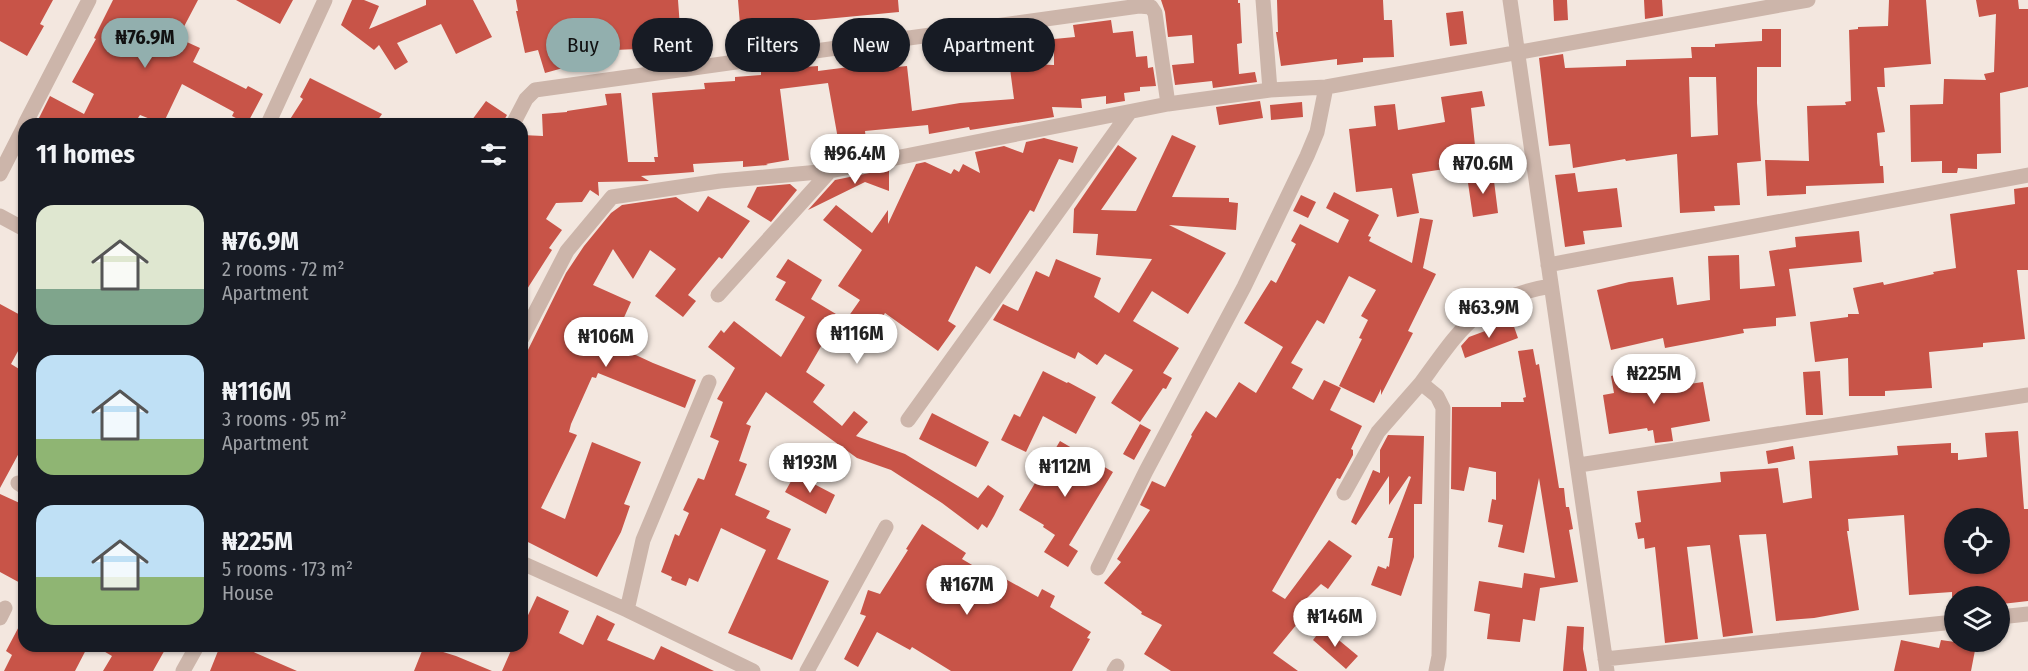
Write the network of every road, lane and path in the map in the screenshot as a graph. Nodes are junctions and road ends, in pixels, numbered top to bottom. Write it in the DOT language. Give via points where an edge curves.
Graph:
graph roads {
  1 [pos="89,0"];
  2 [pos="325,0"];
  3 [pos="1263,0"];
  4 [pos="1510,0"];
  5 [pos="1808,0"];
  6 [pos="1776,3"];
  7 [pos="1516,52"];
  8 [pos="1326,87"];
  9 [pos="1270,90"];
  10 [pos="1168,104"];
  11 [pos="1129,113"];
  12 [pos="29,118"];
  13 [pos="271,118"];
  14 [pos="516,118"];
  15 [pos="18,139"];
  16 [pos="830,171"];
  17 [pos="0,174"];
  18 [pos="2028,175"];
  19 [pos="0,216"];
  20 [pos="18,226"];
  21 [pos="1548,265"];
  22 [pos="1551,286"];
  23 [pos="718,295"];
  24 [pos="528,326"];
  25 [pos="710,382"];
  26 [pos="1421,383"];
  27 [pos="2028,395"];
  28 [pos="908,420"];
  29 [pos="1579,465"];
  30 [pos="1344,493"];
  31 [pos="886,527"];
  32 [pos="528,566"];
  33 [pos="1098,568"];
  34 [pos="627,610"];
  35 [pos="2028,614"];
  36 [pos="2010,616"];
  37 [pos="1944,623"];
  38 [pos="194,652"];
  39 [pos="1606,665"];
  40 [pos="183,671"];
  41 [pos="753,671"];
  42 [pos="807,671"];
  43 [pos="1436,671"];
  1 -- 12 [label="street"];
  2 -- 13 [label="street"];
  3 -- 9 [label="street"];
  4 -- 7 [label="street"];
  5 -- 6 [label="street"];
  6 -- 7 [label="street"];
  7 -- 8 [label="street"];
  7 -- 21 [label="street"];
  8 -- 9 [label="street"];
  8 -- 33 [label="street" via="1317,132 1307,156 1244,287"];
  9 -- 10 [label="street"];
  10 -- 11 [label="street"];
  10 -- 14 [label="street" via="1155,13 1151,7 1139,6 535,90"];
  11 -- 16 [label="street"];
  11 -- 28 [label="street"];
  15 -- 17 [label="street"];
  16 -- 23 [label="street"];
  16 -- 24 [label="street" via="720,181 612,197 567,251"];
  18 -- 21 [label="street"];
  19 -- 20 [label="street"];
  21 -- 22 [label="street"];
  22 -- 26 [label="street" via="1509,297 1481,311 1459,331"];
  22 -- 29 [label="street"];
  25 -- 34 [label="street" via="643,540"];
  26 -- 30 [label="street" via="1378,432"];
  26 -- 43 [label="street" via="1437,396 1443,408 1440,656"];
  27 -- 29 [label="street"];
  29 -- 39 [label="street"];
  31 -- 42 [label="street"];
  32 -- 34 [label="street"];
  34 -- 41 [label="street"];
  35 -- 36 [label="street"];
  37 -- 39 [label="street"];
  38 -- 40 [label="street"];
}
